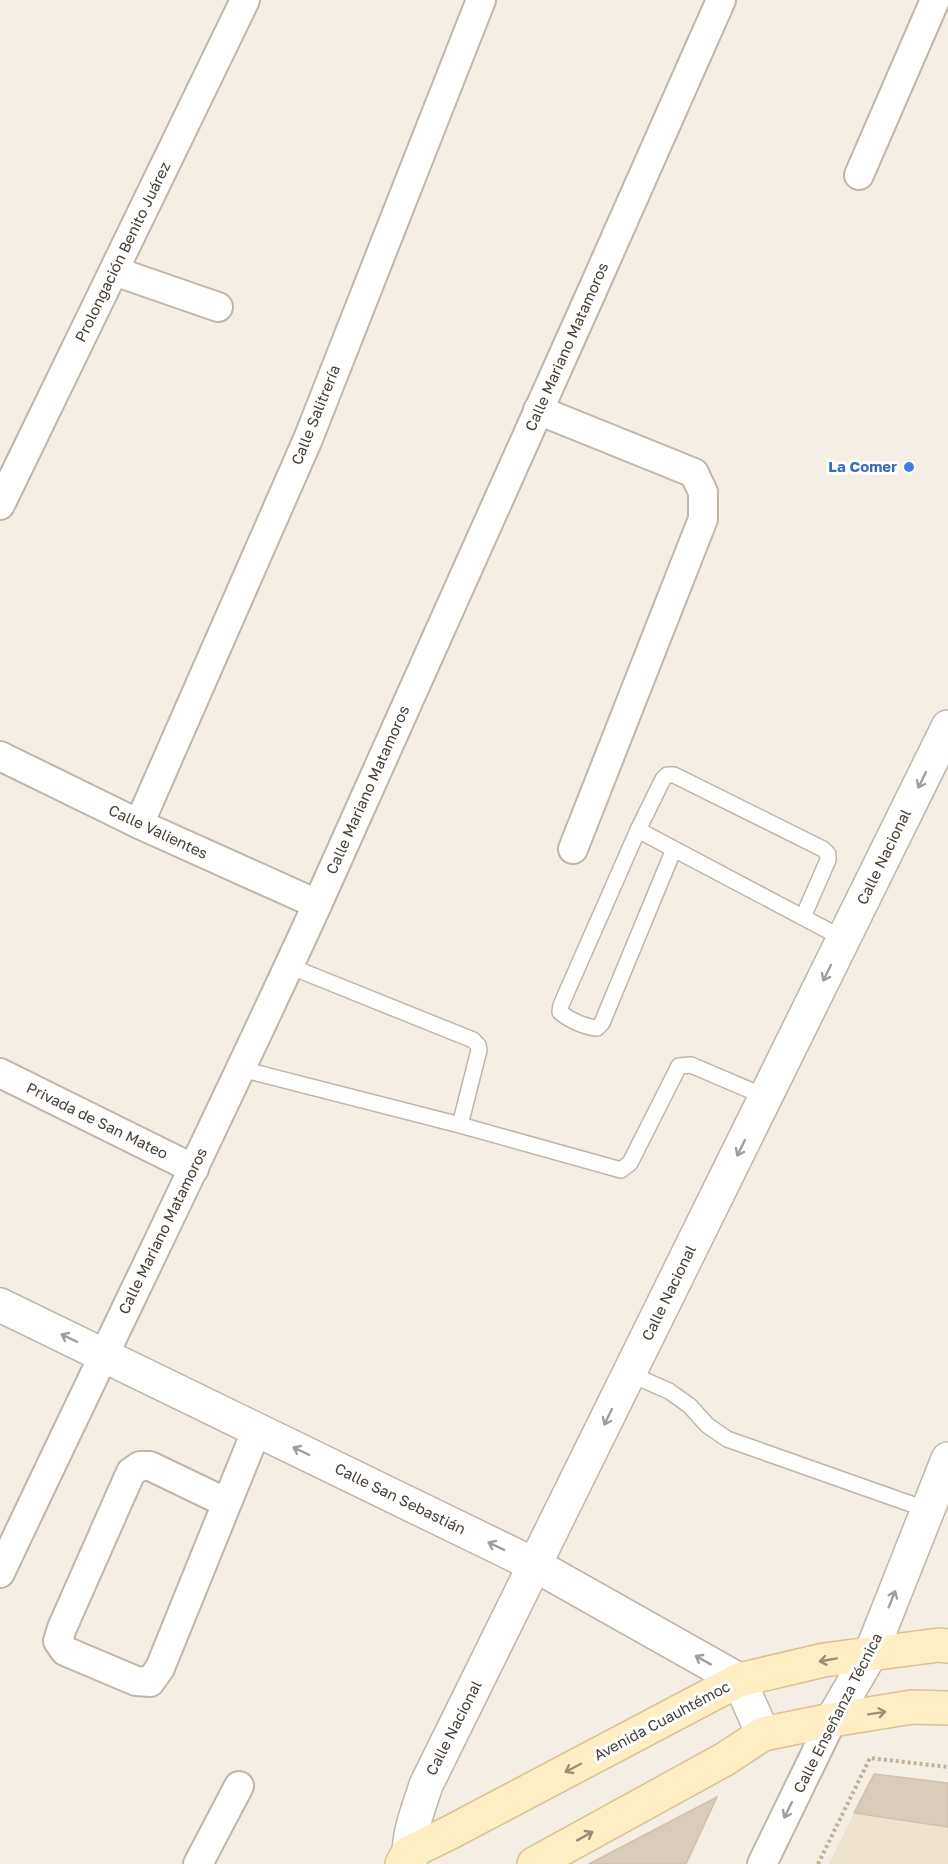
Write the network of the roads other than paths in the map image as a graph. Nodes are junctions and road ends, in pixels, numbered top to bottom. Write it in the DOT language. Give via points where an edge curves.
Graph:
graph roads {
  1 [pos="245,0"];
  2 [pos="481,0"];
  3 [pos="721,0"];
  4 [pos="935,0"];
  5 [pos="859,175"];
  6 [pos="114,271"];
  7 [pos="218,307"];
  8 [pos="538,410"];
  9 [pos="0,505"];
  10 [pos="948,727"];
  11 [pos="0,756"];
  12 [pos="139,824"];
  13 [pos="638,830"];
  14 [pos="573,849"];
  15 [pos="674,849"];
  16 [pos="317,904"];
  17 [pos="803,917"];
  18 [pos="844,939"];
  19 [pos="289,966"];
  20 [pos="241,1069"];
  21 [pos="0,1073"];
  22 [pos="766,1097"];
  23 [pos="460,1125"];
  24 [pos="194,1169"];
  25 [pos="0,1305"];
  26 [pos="103,1354"];
  27 [pos="630,1374"];
  28 [pos="256,1429"];
  29 [pos="948,1459"];
  30 [pos="227,1503"];
  31 [pos="928,1510"];
  32 [pos="535,1565"];
  33 [pos="0,1574"];
  34 [pos="948,1646"];
  35 [pos="871,1653"];
  36 [pos="739,1680"];
  37 [pos="948,1708"];
  38 [pos="832,1719"];
  39 [pos="764,1734"];
  40 [pos="239,1786"];
  41 [pos="407,1860"];
  42 [pos="198,1864"];
  43 [pos="534,1864"];
  44 [pos="762,1864"];
  1 -- 6 [label="street, Prolongación Benito Juárez"];
  2 -- 12 [label="street, Calle Salitrería" via="308,439"];
  3 -- 8 [label="street, Calle Mariano Matamoros"];
  4 -- 5 [label="street"];
  6 -- 7 [label="street"];
  6 -- 9 [label="street, Prolongación Benito Juárez"];
  8 -- 14 [label="street" via="694,473 703,492 703,519"];
  8 -- 16 [label="street, Calle Mariano Matamoros"];
  10 -- 18 [label="street, Calle Nacional, one-way"];
  11 -- 12 [label="street, Calle Valientes"];
  12 -- 16 [label="street, Calle Valientes"];
  13 -- 15 [label="lane"];
  13 -- 15 [label="lane" via="561,1005 560,1012 565,1017 597,1028 602,1023"];
  13 -- 17 [label="lane" via="663,779 674,775 823,849 828,860"];
  15 -- 17 [label="lane"];
  16 -- 19 [label="street, Calle Mariano Matamoros"];
  17 -- 18 [label="lane"];
  18 -- 22 [label="street, Calle Nacional, one-way"];
  19 -- 20 [label="street, Calle Mariano Matamoros"];
  19 -- 23 [label="lane" via="473,1040 479,1050"];
  20 -- 23 [label="lane"];
  20 -- 24 [label="street, Calle Mariano Matamoros"];
  21 -- 24 [label="street, Privada de San Mateo"];
  22 -- 23 [label="lane" via="691,1065 679,1066 630,1162 621,1170"];
  22 -- 27 [label="street, Calle Nacional, one-way"];
  24 -- 26 [label="street, Calle Mariano Matamoros"];
  26 -- 25 [label="street, Calle San Sebastián, one-way"];
  26 -- 28 [label="street, Calle San Sebastián"];
  26 -- 33 [label="street, Calle Mariano Matamoros"];
  27 -- 31 [label="lane" via="676,1396 726,1439"];
  27 -- 32 [label="street, Calle Nacional, one-way"];
  28 -- 30 [label="street"];
  32 -- 28 [label="street, Calle San Sebastián, one-way"];
  29 -- 31 [label="street, Calle Enseñanza Técnica"];
  30 -- 30 [label="street" via="150,1466 140,1466 131,1472 62,1628 58,1641 65,1651 136,1681 150,1682 160,1668"];
  35 -- 31 [label="street, Calle Enseñanza Técnica, one-way"];
  36 -- 32 [label="street, Calle San Sebastián, one-way"];
  32 -- 41 [label="street, Calle Nacional" via="426,1785"];
  34 -- 35 [label="main road, Avenida Cuauhtémoc"];
  35 -- 36 [label="main road, Avenida Cuauhtémoc, one-way"];
  35 -- 38 [label="street, Calle Enseñanza Técnica"];
  36 -- 39 [label="street"];
  36 -- 41 [label="main road, Avenida Cuauhtémoc, one-way"];
  38 -- 37 [label="main road, one-way" via="912,1707"];
  38 -- 39 [label="main road"];
  38 -- 44 [label="street, Calle Enseñanza Técnica, one-way"];
  43 -- 39 [label="main road, one-way"];
  40 -- 42 [label="street"];
}
